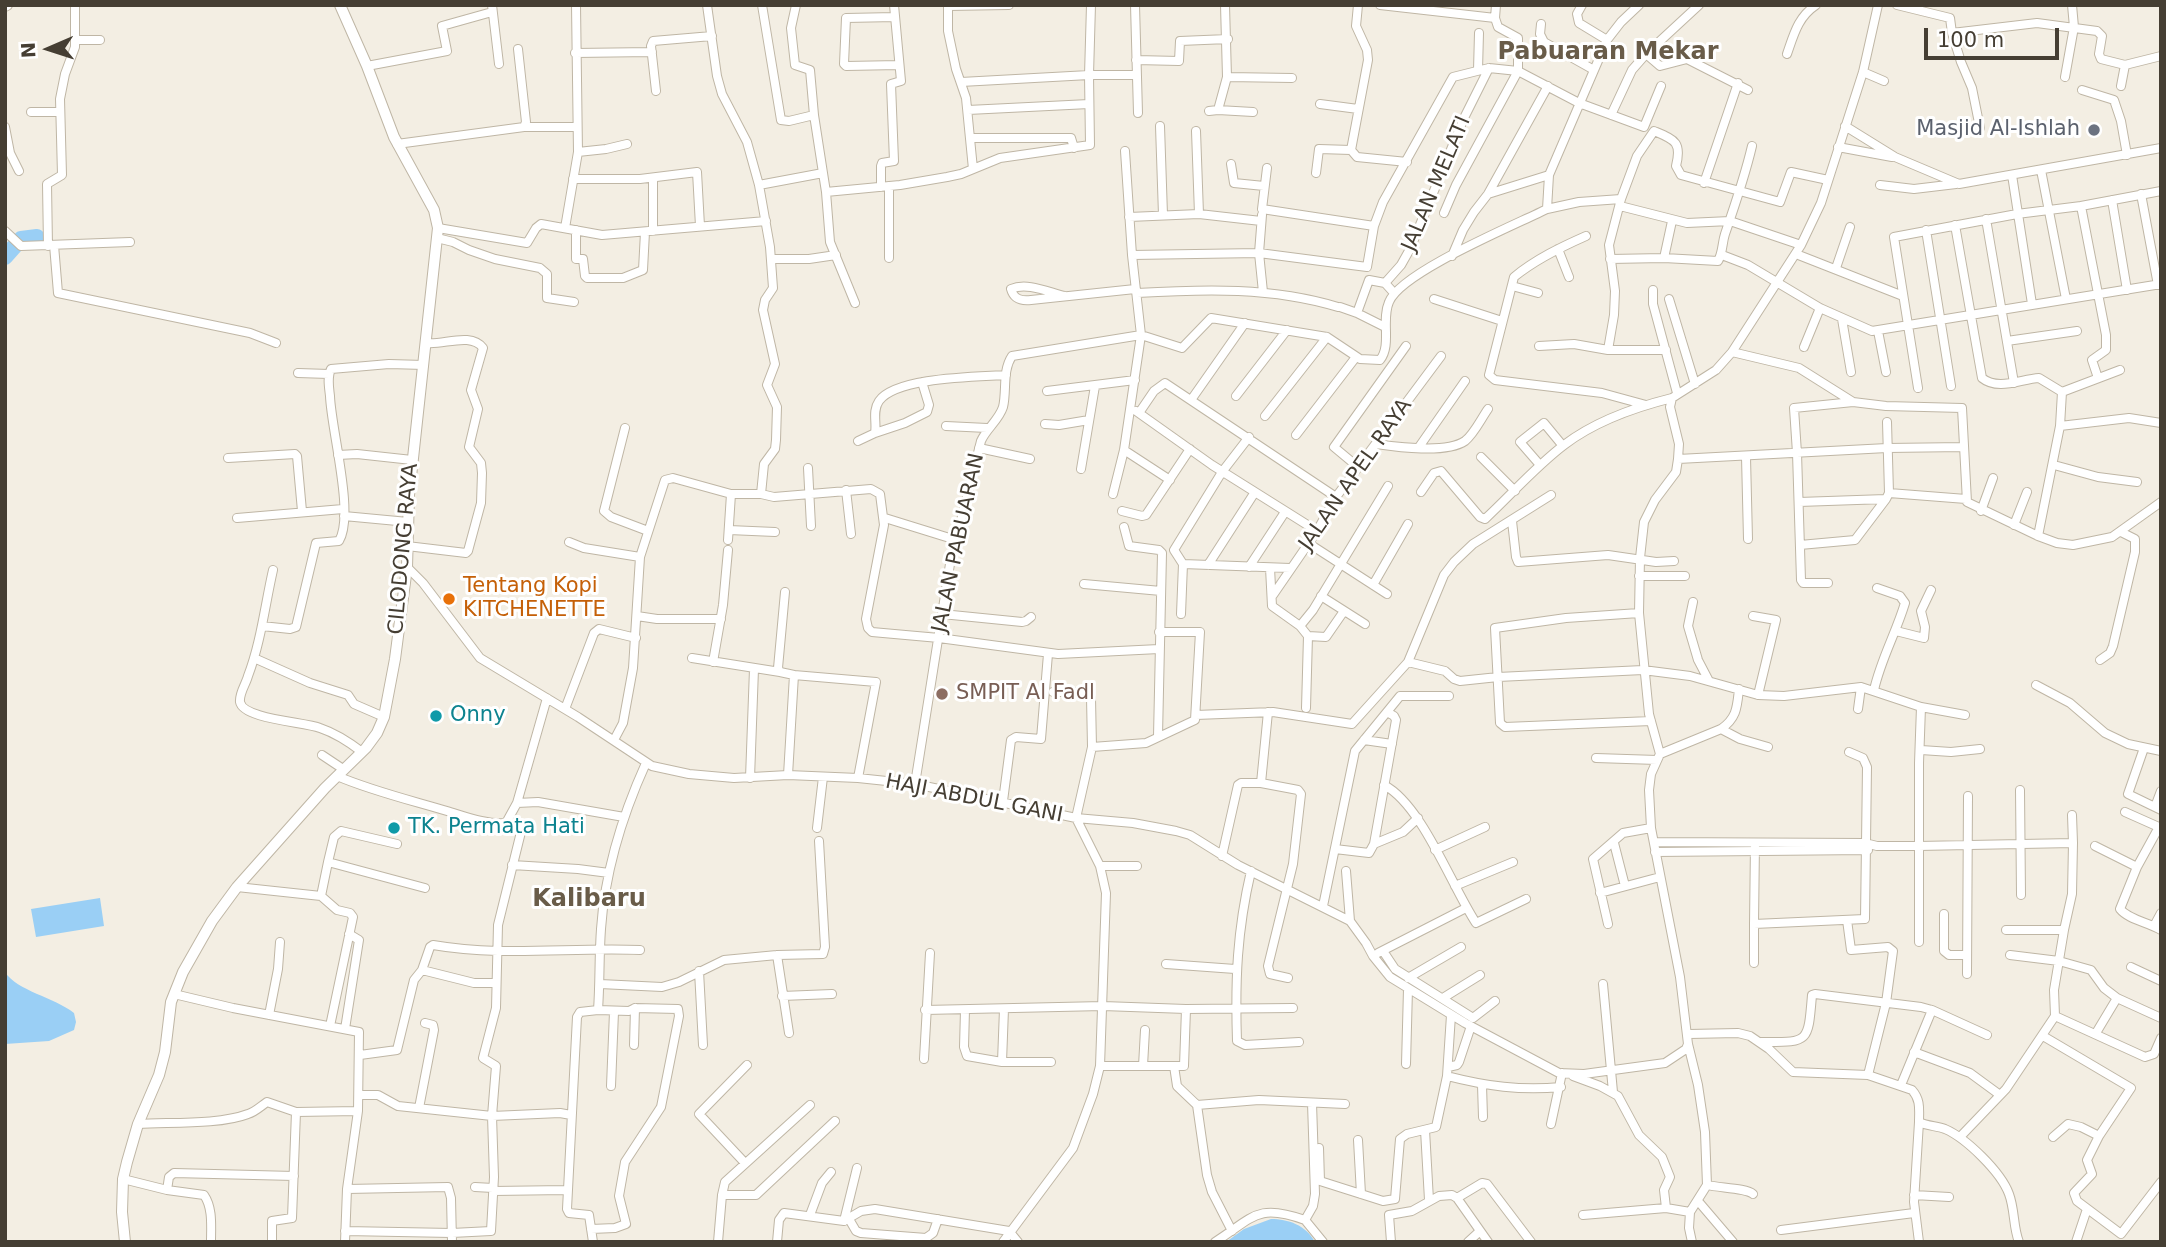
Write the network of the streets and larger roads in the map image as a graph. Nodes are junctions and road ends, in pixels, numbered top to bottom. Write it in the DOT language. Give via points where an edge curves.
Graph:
graph roads {
  1 [pos="75,5"];
  2 [pos="340,5"];
  3 [pos="576,5"];
  4 [pos="707,5"];
  5 [pos="762,5"];
  6 [pos="796,5"];
  7 [pos="894,5"];
  8 [pos="1009,5"];
  9 [pos="1091,5"];
  10 [pos="1135,5"];
  11 [pos="1225,5"];
  12 [pos="1358,5"];
  13 [pos="1380,5"];
  14 [pos="1496,5"];
  15 [pos="1582,5"];
  16 [pos="1639,5"];
  17 [pos="1816,5"];
  18 [pos="1878,5"];
  19 [pos="1897,5"];
  20 [pos="2072,5"];
  21 [pos="948,6"];
  22 [pos="1692,7"];
  23 [pos="492,9"];
  24 [pos="895,18"];
  25 [pos="1495,18"];
  26 [pos="1541,24"];
  27 [pos="2074,27"];
  28 [pos="1479,33"];
  29 [pos="1952,33"];
  30 [pos="712,37"];
  31 [pos="1228,39"];
  32 [pos="76,40"];
  33 [pos="100,40"];
  34 [pos="1607,40"];
  35 [pos="518,49"];
  36 [pos="652,52"];
  37 [pos="575,53"];
  38 [pos="1646,54"];
  39 [pos="1787,54"];
  40 [pos="2161,56"];
  41 [pos="1136,60"];
  42 [pos="499,64"];
  43 [pos="899,65"];
  44 [pos="2125,65"];
  45 [pos="367,66"];
  46 [pos="1489,68"];
  47 [pos="1478,70"];
  48 [pos="1594,70"];
  49 [pos="1518,71"];
  50 [pos="1863,72"];
  51 [pos="1088,75"];
  52 [pos="1135,75"];
  53 [pos="2065,76"];
  54 [pos="1227,77"];
  55 [pos="1292,78"];
  56 [pos="1884,81"];
  57 [pos="961,82"];
  58 [pos="1738,83"];
  59 [pos="1548,86"];
  60 [pos="1661,86"];
  61 [pos="2121,86"];
  62 [pos="1748,90"];
  63 [pos="2082,90"];
  64 [pos="656,91"];
  65 [pos="1579,103"];
  66 [pos="1089,104"];
  67 [pos="1320,104"];
  68 [pos="1358,109"];
  69 [pos="968,110"];
  70 [pos="32,112"];
  71 [pos="60,112"];
  72 [pos="1253,112"];
  73 [pos="1138,113"];
  74 [pos="814,115"];
  75 [pos="1611,115"];
  76 [pos="1160,126"];
  77 [pos="1845,126"];
  78 [pos="5,127"];
  79 [pos="524,127"];
  80 [pos="577,127"];
  81 [pos="1980,128"];
  82 [pos="1196,131"];
  83 [pos="970,138"];
  84 [pos="397,144"];
  85 [pos="627,144"];
  86 [pos="1752,146"];
  87 [pos="1838,147"];
  88 [pos="1074,148"];
  89 [pos="2161,148"];
  90 [pos="1351,150"];
  91 [pos="1125,151"];
  92 [pos="578,152"];
  93 [pos="2127,155"];
  94 [pos="1895,157"];
  95 [pos="1407,162"];
  96 [pos="1231,164"];
  97 [pos="1267,168"];
  98 [pos="973,169"];
  99 [pos="2041,170"];
  100 [pos="19,171"];
  101 [pos="823,173"];
  102 [pos="1316,173"];
  103 [pos="1549,175"];
  104 [pos="2012,175"];
  105 [pos="653,178"];
  106 [pos="573,179"];
  107 [pos="1828,180"];
  108 [pos="1704,183"];
  109 [pos="1959,184"];
  110 [pos="759,185"];
  111 [pos="1880,185"];
  112 [pos="1264,186"];
  113 [pos="885,187"];
  114 [pos="2161,191"];
  115 [pos="826,192"];
  116 [pos="1740,193"];
  117 [pos="1488,194"];
  118 [pos="2141,194"];
  119 [pos="2112,200"];
  120 [pos="1621,203"];
  121 [pos="2081,206"];
  122 [pos="1262,209"];
  123 [pos="1547,209"];
  124 [pos="2048,210"];
  125 [pos="1199,214"];
  126 [pos="1444,214"];
  127 [pos="2017,214"];
  128 [pos="1163,215"];
  129 [pos="1129,217"];
  130 [pos="1986,219"];
  131 [pos="766,221"];
  132 [pos="1262,221"];
  133 [pos="1672,221"];
  134 [pos="1730,221"];
  135 [pos="1955,225"];
  136 [pos="700,226"];
  137 [pos="1374,226"];
  138 [pos="1850,227"];
  139 [pos="565,228"];
  140 [pos="576,230"];
  141 [pos="1926,230"];
  142 [pos="649,231"];
  143 [pos="5,232"];
  144 [pos="1586,236"];
  145 [pos="437,237"];
  146 [pos="130,243"];
  147 [pos="1801,245"];
  148 [pos="51,246"];
  149 [pos="1558,249"];
  150 [pos="1259,253"];
  151 [pos="1132,254"];
  152 [pos="1796,254"];
  153 [pos="836,255"];
  154 [pos="1722,255"];
  155 [pos="1452,256"];
  156 [pos="889,258"];
  157 [pos="1664,258"];
  158 [pos="772,259"];
  159 [pos="1610,259"];
  160 [pos="1836,268"];
  161 [pos="1569,276"];
  162 [pos="1777,282"];
  163 [pos="1385,283"];
  164 [pos="2160,285"];
  165 [pos="1512,286"];
  166 [pos="1653,290"];
  167 [pos="2127,290"];
  168 [pos="1136,291"];
  169 [pos="1264,292"];
  170 [pos="1394,293"];
  171 [pos="1538,293"];
  172 [pos="2098,294"];
  173 [pos="1065,296"];
  174 [pos="1903,296"];
  175 [pos="1434,299"];
  176 [pos="1669,299"];
  177 [pos="2066,299"];
  178 [pos="574,302"];
  179 [pos="855,303"];
  180 [pos="2032,304"];
  181 [pos="1820,308"];
  182 [pos="2002,309"];
  183 [pos="1357,313"];
  184 [pos="1971,315"];
  185 [pos="1842,319"];
  186 [pos="1941,320"];
  187 [pos="1502,321"];
  188 [pos="1245,323"];
  189 [pos="1909,326"];
  190 [pos="1385,327"];
  191 [pos="1287,330"];
  192 [pos="1878,331"];
  193 [pos="2077,331"];
  194 [pos="1140,335"];
  195 [pos="1327,337"];
  196 [pos="2007,341"];
  197 [pos="427,343"];
  198 [pos="276,344"];
  199 [pos="1406,346"];
  200 [pos="1539,346"];
  201 [pos="1804,347"];
  202 [pos="1608,349"];
  203 [pos="1666,350"];
  204 [pos="1732,352"];
  205 [pos="1382,356"];
  206 [pos="1441,356"];
  207 [pos="1356,357"];
  208 [pos="424,365"];
  209 [pos="1392,368"];
  210 [pos="2120,370"];
  211 [pos="1851,372"];
  212 [pos="1886,372"];
  213 [pos="298,373"];
  214 [pos="329,374"];
  215 [pos="1006,375"];
  216 [pos="2098,378"];
  217 [pos="1135,380"];
  218 [pos="1465,381"];
  219 [pos="922,382"];
  220 [pos="2014,383"];
  221 [pos="1695,384"];
  222 [pos="1095,386"];
  223 [pos="1951,386"];
  224 [pos="1918,387"];
  225 [pos="1047,391"];
  226 [pos="2062,392"];
  227 [pos="1237,396"];
  228 [pos="1675,396"];
  229 [pos="1191,400"];
  230 [pos="1853,402"];
  231 [pos="1646,405"];
  232 [pos="1488,409"];
  233 [pos="1135,410"];
  234 [pos="1265,416"];
  235 [pos="1089,420"];
  236 [pos="1886,422"];
  237 [pos="2161,423"];
  238 [pos="1045,424"];
  239 [pos="946,426"];
  240 [pos="2060,426"];
  241 [pos="625,428"];
  242 [pos="987,428"];
  243 [pos="875,433"];
  244 [pos="1296,435"];
  245 [pos="1249,437"];
  246 [pos="858,441"];
  247 [pos="1376,444"];
  248 [pos="1563,446"];
  249 [pos="1419,447"];
  250 [pos="1965,447"];
  251 [pos="979,448"];
  252 [pos="1888,448"];
  253 [pos="1189,449"];
  254 [pos="1124,450"];
  255 [pos="1797,453"];
  256 [pos="338,455"];
  257 [pos="1480,457"];
  258 [pos="1746,457"];
  259 [pos="228,458"];
  260 [pos="1030,459"];
  261 [pos="1678,459"];
  262 [pos="412,460"];
  263 [pos="1540,465"];
  264 [pos="2053,465"];
  265 [pos="1358,467"];
  266 [pos="808,468"];
  267 [pos="1081,469"];
  268 [pos="1222,472"];
  269 [pos="1993,478"];
  270 [pos="1170,480"];
  271 [pos="2137,482"];
  272 [pos="1388,486"];
  273 [pos="846,490"];
  274 [pos="1515,491"];
  275 [pos="1255,492"];
  276 [pos="1420,492"];
  277 [pos="2027,492"];
  278 [pos="809,493"];
  279 [pos="731,494"];
  280 [pos="761,494"];
  281 [pos="1113,494"];
  282 [pos="1551,495"];
  283 [pos="1887,496"];
  284 [pos="1336,497"];
  285 [pos="1966,499"];
  286 [pos="1799,502"];
  287 [pos="2161,502"];
  288 [pos="1122,511"];
  289 [pos="1981,511"];
  290 [pos="302,512"];
  291 [pos="344,512"];
  292 [pos="1284,512"];
  293 [pos="237,518"];
  294 [pos="885,518"];
  295 [pos="1512,520"];
  296 [pos="408,522"];
  297 [pos="1408,524"];
  298 [pos="2014,525"];
  299 [pos="811,526"];
  300 [pos="1124,527"];
  301 [pos="729,530"];
  302 [pos="648,531"];
  303 [pos="1317,531"];
  304 [pos="775,532"];
  305 [pos="2121,532"];
  306 [pos="850,534"];
  307 [pos="2038,536"];
  308 [pos="1748,539"];
  309 [pos="956,540"];
  310 [pos="569,542"];
  311 [pos="1308,543"];
  312 [pos="1800,545"];
  313 [pos="407,546"];
  314 [pos="640,557"];
  315 [pos="1640,558"];
  316 [pos="1674,561"];
  317 [pos="1340,563"];
  318 [pos="1183,564"];
  319 [pos="1208,565"];
  320 [pos="407,567"];
  321 [pos="1249,567"];
  322 [pos="1270,568"];
  323 [pos="1290,568"];
  324 [pos="273,570"];
  325 [pos="1639,576"];
  326 [pos="1685,576"];
  327 [pos="1828,583"];
  328 [pos="1084,584"];
  329 [pos="1373,585"];
  330 [pos="1877,588"];
  331 [pos="1931,590"];
  332 [pos="1161,591"];
  333 [pos="785,592"];
  334 [pos="1387,594"];
  335 [pos="1273,595"];
  336 [pos="1321,596"];
  337 [pos="1693,601"];
  338 [pos="1344,611"];
  339 [pos="1639,613"];
  340 [pos="942,614"];
  341 [pos="1181,614"];
  342 [pos="637,616"];
  343 [pos="1754,616"];
  344 [pos="1031,617"];
  345 [pos="722,619"];
  346 [pos="1365,624"];
  347 [pos="262,626"];
  348 [pos="1300,626"];
  349 [pos="1896,631"];
  350 [pos="1159,632"];
  351 [pos="1308,636"];
  352 [pos="636,638"];
  353 [pos="939,638"];
  354 [pos="1159,649"];
  355 [pos="1048,654"];
  356 [pos="254,658"];
  357 [pos="692,658"];
  358 [pos="2100,660"];
  359 [pos="713,662"];
  360 [pos="1408,662"];
  361 [pos="754,669"];
  362 [pos="1643,670"];
  363 [pos="780,672"];
  364 [pos="794,675"];
  365 [pos="1498,677"];
  366 [pos="1709,681"];
  367 [pos="2036,685"];
  368 [pos="1861,687"];
  369 [pos="1739,689"];
  370 [pos="1874,690"];
  371 [pos="1053,692"];
  372 [pos="1758,695"];
  373 [pos="1449,696"];
  374 [pos="547,698"];
  375 [pos="1921,707"];
  376 [pos="1306,708"];
  377 [pos="565,709"];
  378 [pos="1858,709"];
  379 [pos="1268,712"];
  380 [pos="1387,712"];
  381 [pos="1196,715"];
  382 [pos="1965,715"];
  383 [pos="384,717"];
  384 [pos="1651,721"];
  385 [pos="1721,729"];
  386 [pos="1158,736"];
  387 [pos="614,740"];
  388 [pos="1364,740"];
  389 [pos="1392,744"];
  390 [pos="1092,747"];
  391 [pos="1768,747"];
  392 [pos="2144,748"];
  393 [pos="1980,749"];
  394 [pos="1921,750"];
  395 [pos="2161,751"];
  396 [pos="362,752"];
  397 [pos="1849,752"];
  398 [pos="322,755"];
  399 [pos="1658,757"];
  400 [pos="1596,758"];
  401 [pos="646,763"];
  402 [pos="340,773"];
  403 [pos="788,775"];
  404 [pos="823,776"];
  405 [pos="750,778"];
  406 [pos="858,778"];
  407 [pos="1261,783"];
  408 [pos="915,784"];
  409 [pos="1384,785"];
  410 [pos="2020,790"];
  411 [pos="2161,791"];
  412 [pos="1968,796"];
  413 [pos="1003,801"];
  414 [pos="517,803"];
  415 [pos="2158,809"];
  416 [pos="2124,812"];
  417 [pos="2072,815"];
  418 [pos="624,817"];
  419 [pos="1076,818"];
  420 [pos="1418,818"];
  421 [pos="1485,827"];
  422 [pos="2160,827"];
  423 [pos="522,828"];
  424 [pos="817,828"];
  425 [pos="1651,828"];
  426 [pos="819,841"];
  427 [pos="1654,842"];
  428 [pos="1614,843"];
  429 [pos="2021,843"];
  430 [pos="2073,843"];
  431 [pos="397,844"];
  432 [pos="1374,844"];
  433 [pos="1968,845"];
  434 [pos="1918,846"];
  435 [pos="2095,846"];
  436 [pos="1754,847"];
  437 [pos="1866,847"];
  438 [pos="1335,849"];
  439 [pos="1435,850"];
  440 [pos="1655,852"];
  441 [pos="1222,856"];
  442 [pos="328,862"];
  443 [pos="1513,862"];
  444 [pos="512,865"];
  445 [pos="1100,866"];
  446 [pos="1137,866"];
  447 [pos="2137,867"];
  448 [pos="1251,871"];
  449 [pos="1346,871"];
  450 [pos="609,873"];
  451 [pos="1660,877"];
  452 [pos="1454,886"];
  453 [pos="1625,886"];
  454 [pos="237,887"];
  455 [pos="425,888"];
  456 [pos="1287,890"];
  457 [pos="1600,893"];
  458 [pos="2021,895"];
  459 [pos="321,897"];
  460 [pos="1526,899"];
  461 [pos="1323,906"];
  462 [pos="1466,908"];
  463 [pos="2161,913"];
  464 [pos="1944,914"];
  465 [pos="1847,920"];
  466 [pos="1350,921"];
  467 [pos="1608,924"];
  468 [pos="1754,924"];
  469 [pos="2157,928"];
  470 [pos="2006,930"];
  471 [pos="2064,930"];
  472 [pos="349,934"];
  473 [pos="280,942"];
  474 [pos="1919,942"];
  475 [pos="1461,947"];
  476 [pos="600,949"];
  477 [pos="640,950"];
  478 [pos="1382,951"];
  479 [pos="499,952"];
  480 [pos="929,953"];
  481 [pos="777,955"];
  482 [pos="1967,955"];
  483 [pos="2010,955"];
  484 [pos="1373,956"];
  485 [pos="2059,961"];
  486 [pos="1754,963"];
  487 [pos="1166,964"];
  488 [pos="2131,967"];
  489 [pos="1236,969"];
  490 [pos="422,970"];
  491 [pos="699,971"];
  492 [pos="1966,974"];
  493 [pos="1480,975"];
  494 [pos="1288,978"];
  495 [pos="1408,978"];
  496 [pos="2161,981"];
  497 [pos="496,983"];
  498 [pos="600,984"];
  499 [pos="1603,984"];
  500 [pos="1408,989"];
  501 [pos="174,994"];
  502 [pos="832,994"];
  503 [pos="782,996"];
  504 [pos="1443,998"];
  505 [pos="2117,998"];
  506 [pos="1495,1001"];
  507 [pos="1886,1003"];
  508 [pos="1103,1006"];
  509 [pos="635,1008"];
  510 [pos="1236,1008"];
  511 [pos="1293,1008"];
  512 [pos="1004,1009"];
  513 [pos="1186,1009"];
  514 [pos="598,1010"];
  515 [pos="925,1010"];
  516 [pos="965,1010"];
  517 [pos="1932,1010"];
  518 [pos="614,1012"];
  519 [pos="268,1015"];
  520 [pos="1451,1015"];
  521 [pos="2055,1016"];
  522 [pos="2160,1016"];
  523 [pos="425,1023"];
  524 [pos="330,1026"];
  525 [pos="1471,1026"];
  526 [pos="345,1029"];
  527 [pos="1145,1030"];
  528 [pos="789,1033"];
  529 [pos="2096,1033"];
  530 [pos="1689,1034"];
  531 [pos="1987,1035"];
  532 [pos="2043,1036"];
  533 [pos="2161,1038"];
  534 [pos="1761,1041"];
  535 [pos="1299,1042"];
  536 [pos="1688,1044"];
  537 [pos="634,1045"];
  538 [pos="703,1045"];
  539 [pos="1914,1052"];
  540 [pos="360,1055"];
  541 [pos="924,1059"];
  542 [pos="1002,1062"];
  543 [pos="1051,1062"];
  544 [pos="1406,1064"];
  545 [pos="747,1065"];
  546 [pos="1100,1066"];
  547 [pos="1143,1066"];
  548 [pos="1174,1066"];
  549 [pos="1610,1070"];
  550 [pos="1447,1072"];
  551 [pos="1567,1074"];
  552 [pos="1868,1075"];
  553 [pos="1482,1085"];
  554 [pos="1901,1085"];
  555 [pos="611,1086"];
  556 [pos="1561,1087"];
  557 [pos="1613,1092"];
  558 [pos="359,1095"];
  559 [pos="2000,1096"];
  560 [pos="1312,1102"];
  561 [pos="1345,1104"];
  562 [pos="810,1105"];
  563 [pos="1197,1105"];
  564 [pos="419,1108"];
  565 [pos="358,1111"];
  566 [pos="296,1112"];
  567 [pos="571,1115"];
  568 [pos="492,1116"];
  569 [pos="1483,1116"];
  570 [pos="835,1121"];
  571 [pos="1919,1122"];
  572 [pos="138,1124"];
  573 [pos="1551,1124"];
  574 [pos="1425,1130"];
  575 [pos="2099,1136"];
  576 [pos="1960,1137"];
  577 [pos="2053,1137"];
  578 [pos="1358,1140"];
  579 [pos="1319,1148"];
  580 [pos="746,1163"];
  581 [pos="858,1168"];
  582 [pos="831,1172"];
  583 [pos="294,1176"];
  584 [pos="123,1179"];
  585 [pos="1707,1185"];
  586 [pos="475,1187"];
  587 [pos="2160,1187"];
  588 [pos="347,1189"];
  589 [pos="493,1189"];
  590 [pos="566,1189"];
  591 [pos="167,1190"];
  592 [pos="1361,1194"];
  593 [pos="1753,1194"];
  594 [pos="722,1195"];
  595 [pos="1914,1195"];
  596 [pos="1948,1197"];
  597 [pos="1457,1198"];
  598 [pos="1429,1200"];
  599 [pos="1698,1201"];
  600 [pos="1666,1208"];
  601 [pos="2087,1209"];
  602 [pos="1690,1213"];
  603 [pos="1914,1213"];
  604 [pos="810,1215"];
  605 [pos="1583,1215"];
  606 [pos="938,1219"];
  607 [pos="847,1220"];
  608 [pos="1305,1220"];
  609 [pos="591,1229"];
  610 [pos="1782,1230"];
  611 [pos="345,1231"];
  612 [pos="1009,1231"];
  613 [pos="1232,1231"];
  614 [pos="1480,1231"];
  615 [pos="398,1232"];
  616 [pos="490,1232"];
  617 [pos="2121,1234"];
  618 [pos="452,1238"];
  619 [pos="125,1242"];
  620 [pos="212,1242"];
  621 [pos="272,1242"];
  622 [pos="345,1242"];
  623 [pos="398,1242"];
  624 [pos="492,1242"];
  625 [pos="593,1242"];
  626 [pos="718,1242"];
  627 [pos="777,1242"];
  628 [pos="1003,1242"];
  629 [pos="1018,1242"];
  630 [pos="1216,1242"];
  631 [pos="1323,1242"];
  632 [pos="1391,1242"];
  633 [pos="1468,1242"];
  634 [pos="1488,1242"];
  635 [pos="1531,1242"];
  636 [pos="1692,1242"];
  637 [pos="1733,1242"];
  638 [pos="1919,1242"];
  639 [pos="2019,1242"];
  640 [pos="2076,1242"];
  641 [pos="2130,1242"];
  1 -- 32 [label="street"];
  2 -- 45 [label="street, CILODONG RAYA"];
  3 -- 37 [label="street"];
  4 -- 30 [label="street"];
  5 -- 74 [label="street" via="782,120"];
  6 -- 74 [label="street" via="791,28 795,65 810,69"];
  7 -- 24 [label="street"];
  8 -- 21 [label="street"];
  9 -- 51 [label="street"];
  10 -- 41 [label="street"];
  11 -- 31 [label="street"];
  12 -- 68 [label="street" via="1356,26 1368,60"];
  13 -- 25 [label="street"];
  14 -- 25 [label="street"];
  15 -- 34 [label="street" via="1577,13 1579,23"];
  16 -- 34 [label="street"];
  17 -- 39 [label="street" via="1797,25"];
  18 -- 50 [label="street"];
  19 -- 29 [label="street" via="1948,17"];
  20 -- 27 [label="street"];
  21 -- 57 [label="street" via="948,31"];
  22 -- 38 [label="street"];
  23 -- 42 [label="street"];
  23 -- 45 [label="street" via="442,26 447,51"];
  24 -- 43 [label="street"];
  24 -- 43 [label="street" via="846,18 844,64"];
  25 -- 49 [label="street" via="1498,27 1517,35"];
  26 -- 48 [label="street" via="1544,42"];
  27 -- 29 [label="street" via="2037,23"];
  27 -- 44 [label="street" via="2100,33 2100,58"];
  27 -- 53 [label="street"];
  28 -- 47 [label="street"];
  29 -- 81 [label="street" via="1972,88"];
  30 -- 36 [label="street" via="653,41"];
  30 -- 110 [label="street" via="722,94 747,142"];
  31 -- 41 [label="street" via="1180,41 1179,61"];
  31 -- 54 [label="street"];
  32 -- 33 [label="street"];
  32 -- 71 [label="street"];
  34 -- 48 [label="street"];
  35 -- 79 [label="street"];
  36 -- 37 [label="street"];
  36 -- 64 [label="street"];
  37 -- 80 [label="street"];
  38 -- 58 [label="street" via="1660,66 1687,60"];
  38 -- 75 [label="street" via="1632,70"];
  40 -- 44 [label="street"];
  41 -- 52 [label="street"];
  43 -- 113 [label="street" via="901,81 891,84 894,161 881,166"];
  44 -- 61 [label="street"];
  45 -- 84 [label="street, CILODONG RAYA"];
  46 -- 47 [label="street"];
  46 -- 49 [label="street"];
  46 -- 163 [label="street, JALAN MELATI" via="1410,249"];
  47 -- 95 [label="street" via="1451,79"];
  48 -- 65 [label="street"];
  49 -- 59 [label="street"];
  49 -- 126 [label="street"];
  50 -- 56 [label="street"];
  50 -- 77 [label="street"];
  51 -- 52 [label="street"];
  51 -- 57 [label="street"];
  51 -- 66 [label="street"];
  52 -- 73 [label="street"];
  54 -- 55 [label="street"];
  54 -- 72 [label="street" via="1214,110"];
  57 -- 69 [label="street"];
  58 -- 62 [label="street"];
  58 -- 108 [label="street"];
  59 -- 65 [label="street"];
  59 -- 117 [label="street"];
  60 -- 75 [label="street" via="1644,127"];
  63 -- 93 [label="street" via="2114,100"];
  65 -- 75 [label="street"];
  65 -- 103 [label="street"];
  66 -- 69 [label="street"];
  66 -- 88 [label="street" via="1090,145"];
  67 -- 68 [label="street"];
  68 -- 90 [label="street"];
  69 -- 83 [label="street"];
  70 -- 71 [label="street"];
  71 -- 148 [label="street" via="62,175 47,184"];
  74 -- 101 [label="street"];
  76 -- 128 [label="street"];
  77 -- 87 [label="street"];
  77 -- 94 [label="street"];
  78 -- 100 [label="street"];
  79 -- 80 [label="street"];
  79 -- 84 [label="street"];
  80 -- 92 [label="street"];
  82 -- 125 [label="street"];
  83 -- 88 [label="street" via="1071,138"];
  83 -- 98 [label="street"];
  84 -- 145 [label="street, CILODONG RAYA" via="434,210"];
  85 -- 92 [label="street"];
  86 -- 116 [label="street"];
  87 -- 94 [label="street"];
  87 -- 107 [label="street"];
  88 -- 98 [label="street" via="1000,158"];
  89 -- 93 [label="street"];
  90 -- 95 [label="street" via="1357,157"];
  90 -- 102 [label="street" via="1319,149"];
  91 -- 129 [label="street"];
  92 -- 106 [label="street"];
  93 -- 99 [label="street"];
  94 -- 109 [label="street"];
  95 -- 137 [label="street"];
  96 -- 112 [label="street" via="1234,183"];
  97 -- 112 [label="street"];
  98 -- 113 [label="street"];
  99 -- 104 [label="street"];
  99 -- 124 [label="street"];
  101 -- 110 [label="street"];
  101 -- 115 [label="street"];
  103 -- 117 [label="street"];
  103 -- 123 [label="street"];
  104 -- 109 [label="street"];
  104 -- 127 [label="street"];
  105 -- 106 [label="street"];
  105 -- 136 [label="street" via="697,172"];
  105 -- 142 [label="street"];
  106 -- 139 [label="street"];
  107 -- 116 [label="street" via="1791,172 1780,202"];
  107 -- 147 [label="street"];
  108 -- 116 [label="street"];
  108 -- 120 [label="street" via="1681,175 1676,166 1678,145 1654,131 1637,156"];
  109 -- 111 [label="street" via="1914,189"];
  110 -- 131 [label="street"];
  112 -- 122 [label="street"];
  113 -- 115 [label="street"];
  113 -- 156 [label="street"];
  114 -- 118 [label="street"];
  115 -- 153 [label="street" via="830,242"];
  116 -- 134 [label="street"];
  117 -- 155 [label="street"];
  118 -- 119 [label="street"];
  118 -- 164 [label="street"];
  119 -- 121 [label="street"];
  119 -- 167 [label="street"];
  120 -- 123 [label="street" via="1579,202"];
  120 -- 133 [label="street"];
  120 -- 159 [label="street" via="1609,245"];
  121 -- 124 [label="street"];
  121 -- 172 [label="street"];
  122 -- 132 [label="street"];
  122 -- 137 [label="street"];
  123 -- 155 [label="street"];
  124 -- 127 [label="street"];
  124 -- 177 [label="street"];
  125 -- 128 [label="street"];
  125 -- 132 [label="street"];
  127 -- 130 [label="street"];
  127 -- 180 [label="street"];
  128 -- 129 [label="street"];
  129 -- 151 [label="street"];
  130 -- 135 [label="street"];
  130 -- 182 [label="street"];
  131 -- 136 [label="street"];
  131 -- 158 [label="street"];
  132 -- 150 [label="street"];
  133 -- 134 [label="street"];
  133 -- 157 [label="street"];
  134 -- 147 [label="street"];
  134 -- 154 [label="street"];
  135 -- 141 [label="street"];
  135 -- 184 [label="street"];
  136 -- 142 [label="street"];
  137 -- 150 [label="street" via="1367,267"];
  138 -- 160 [label="street"];
  139 -- 140 [label="street"];
  139 -- 145 [label="street" via="538,225 527,243"];
  140 -- 142 [label="street" via="602,235"];
  140 -- 142 [label="street" via="576,259 583,259 586,278 623,278 643,270"];
  141 -- 174 [label="street" via="1894,237"];
  141 -- 186 [label="street"];
  143 -- 148 [label="street" via="17,244"];
  144 -- 149 [label="street"];
  145 -- 178 [label="street" via="495,259 540,268 547,274 547,298"];
  145 -- 197 [label="street, CILODONG RAYA"];
  146 -- 148 [label="street"];
  147 -- 152 [label="street"];
  148 -- 198 [label="street" via="58,293 250,333"];
  149 -- 161 [label="street"];
  149 -- 165 [label="street" via="1527,266 1514,277"];
  150 -- 151 [label="street"];
  150 -- 169 [label="street"];
  151 -- 168 [label="street"];
  152 -- 160 [label="street"];
  152 -- 162 [label="street"];
  153 -- 158 [label="street"];
  153 -- 179 [label="street"];
  154 -- 157 [label="street" via="1713,262"];
  154 -- 162 [label="street"];
  155 -- 170 [label="street" via="1429,266"];
  157 -- 159 [label="street"];
  158 -- 280 [label="street" via="773,291 763,310 774,357 767,385 777,407 776,440 764,464"];
  159 -- 202 [label="street" via="1615,291"];
  160 -- 174 [label="street"];
  162 -- 181 [label="street"];
  162 -- 204 [label="street"];
  163 -- 170 [label="street"];
  163 -- 183 [label="street, JALAN MELATI" via="1369,280"];
  164 -- 167 [label="street"];
  165 -- 171 [label="street"];
  165 -- 187 [label="street"];
  166 -- 203 [label="street"];
  167 -- 172 [label="street"];
  168 -- 169 [label="street" via="1206,288"];
  168 -- 173 [label="street"];
  168 -- 194 [label="street"];
  169 -- 183 [label="street"];
  170 -- 190 [label="street"];
  172 -- 177 [label="street"];
  172 -- 216 [label="street" via="2106,350 2092,360"];
  173 -- 173 [label="street" via="1021,301 1011,289 1029,287"];
  174 -- 189 [label="street"];
  175 -- 187 [label="street"];
  176 -- 221 [label="street"];
  177 -- 180 [label="street"];
  180 -- 182 [label="street"];
  181 -- 185 [label="street"];
  181 -- 201 [label="street"];
  182 -- 184 [label="street"];
  182 -- 196 [label="street"];
  183 -- 190 [label="street"];
  184 -- 186 [label="street"];
  184 -- 220 [label="street" via="1982,379"];
  185 -- 192 [label="street"];
  185 -- 211 [label="street"];
  186 -- 189 [label="street"];
  186 -- 223 [label="street"];
  187 -- 231 [label="street" via="1488,372 1493,379 1602,393"];
  188 -- 191 [label="street"];
  188 -- 194 [label="street" via="1210,318 1182,348"];
  188 -- 229 [label="street"];
  189 -- 192 [label="street"];
  189 -- 224 [label="street"];
  190 -- 205 [label="street"];
  191 -- 195 [label="street"];
  191 -- 227 [label="street"];
  192 -- 212 [label="street"];
  193 -- 196 [label="street"];
  194 -- 215 [label="street" via="1012,356"];
  194 -- 217 [label="street"];
  195 -- 207 [label="street"];
  195 -- 234 [label="street"];
  196 -- 220 [label="street"];
  197 -- 208 [label="street, CILODONG RAYA"];
  197 -- 313 [label="street" via="471,340 483,348 471,390 478,409 469,447 482,468 481,503 466,553"];
  199 -- 209 [label="street"];
  200 -- 202 [label="street" via="1574,344"];
  202 -- 203 [label="street"];
  203 -- 228 [label="street"];
  204 -- 221 [label="street"];
  204 -- 230 [label="street" via="1799,368"];
  205 -- 207 [label="street"];
  205 -- 209 [label="street"];
  206 -- 247 [label="street, JALAN APEL RAYA"];
  207 -- 244 [label="street"];
  208 -- 214 [label="street" via="331,369"];
  208 -- 262 [label="street, CILODONG RAYA"];
  209 -- 265 [label="street" via="1334,447"];
  210 -- 216 [label="street"];
  213 -- 214 [label="street"];
  214 -- 256 [label="street"];
  215 -- 219 [label="street"];
  215 -- 242 [label="street, JALAN PABUARAN" via="1000,413"];
  216 -- 226 [label="street"];
  217 -- 222 [label="street"];
  217 -- 233 [label="street"];
  218 -- 249 [label="street"];
  219 -- 243 [label="street" via="881,398 875,412"];
  219 -- 243 [label="street" via="927,412"];
  220 -- 226 [label="street" via="2039,378"];
  221 -- 228 [label="street"];
  222 -- 225 [label="street"];
  222 -- 235 [label="street"];
  226 -- 240 [label="street"];
  228 -- 231 [label="street"];
  228 -- 261 [label="street" via="1670,407"];
  229 -- 233 [label="street" via="1165,383"];
  229 -- 245 [label="street"];
  230 -- 250 [label="street" via="1962,408"];
  230 -- 255 [label="street" via="1794,406"];
  231 -- 248 [label="street"];
  232 -- 249 [label="street" via="1465,441"];
  233 -- 253 [label="street"];
  233 -- 254 [label="street"];
  235 -- 238 [label="street"];
  235 -- 267 [label="street"];
  236 -- 252 [label="street"];
  237 -- 240 [label="street" via="2129,418"];
  239 -- 242 [label="street"];
  240 -- 264 [label="street"];
  241 -- 302 [label="street" via="604,511"];
  242 -- 251 [label="street, JALAN PABUARAN"];
  243 -- 246 [label="street"];
  245 -- 268 [label="street"];
  245 -- 284 [label="street"];
  247 -- 249 [label="street"];
  247 -- 265 [label="street, JALAN APEL RAYA"];
  248 -- 263 [label="street"];
  248 -- 263 [label="street" via="1545,423 1520,442"];
  250 -- 252 [label="street"];
  250 -- 285 [label="street"];
  251 -- 260 [label="street"];
  251 -- 309 [label="street, JALAN PABUARAN"];
  252 -- 255 [label="street"];
  252 -- 283 [label="street"];
  253 -- 268 [label="street"];
  253 -- 270 [label="street"];
  254 -- 270 [label="street"];
  254 -- 281 [label="street"];
  255 -- 258 [label="street"];
  255 -- 286 [label="street"];
  256 -- 262 [label="street"];
  256 -- 291 [label="street"];
  257 -- 274 [label="street"];
  258 -- 261 [label="street"];
  258 -- 308 [label="street"];
  259 -- 290 [label="street" via="295,454"];
  261 -- 315 [label="street" via="1676,472 1644,522"];
  262 -- 296 [label="street, CILODONG RAYA"];
  263 -- 274 [label="street"];
  264 -- 271 [label="street"];
  264 -- 307 [label="street"];
  265 -- 284 [label="street, JALAN APEL RAYA"];
  266 -- 278 [label="street"];
  268 -- 275 [label="street"];
  268 -- 318 [label="street" via="1174,550"];
  269 -- 289 [label="street"];
  270 -- 288 [label="street" via="1146,515"];
  272 -- 317 [label="street"];
  273 -- 278 [label="street"];
  273 -- 294 [label="street" via="877,491"];
  273 -- 306 [label="street"];
  274 -- 276 [label="street" via="1485,519 1441,471 1434,473"];
  275 -- 292 [label="street"];
  275 -- 319 [label="street"];
  277 -- 298 [label="street"];
  278 -- 280 [label="street"];
  278 -- 299 [label="street"];
  279 -- 280 [label="street"];
  279 -- 301 [label="street"];
  279 -- 302 [label="street" via="668,478"];
  282 -- 295 [label="street"];
  283 -- 285 [label="street"];
  283 -- 286 [label="street"];
  283 -- 312 [label="street" via="1855,540"];
  284 -- 303 [label="street, JALAN APEL RAYA"];
  285 -- 289 [label="street"];
  286 -- 312 [label="street"];
  287 -- 305 [label="street"];
  289 -- 298 [label="street"];
  290 -- 291 [label="street"];
  290 -- 293 [label="street"];
  291 -- 296 [label="street"];
  291 -- 347 [label="street" via="339,541 316,542 296,627"];
  292 -- 303 [label="street"];
  292 -- 321 [label="street"];
  294 -- 309 [label="street"];
  294 -- 353 [label="street" via="868,628 880,634"];
  295 -- 315 [label="street" via="1518,562 1608,555"];
  295 -- 360 [label="street" via="1473,544 1444,575"];
  296 -- 313 [label="street, CILODONG RAYA"];
  297 -- 329 [label="street"];
  298 -- 307 [label="street"];
  300 -- 332 [label="street" via="1129,546 1161,553"];
  301 -- 304 [label="street"];
  301 -- 345 [label="street"];
  302 -- 314 [label="street"];
  303 -- 311 [label="street, JALAN APEL RAYA"];
  305 -- 307 [label="street" via="2073,545"];
  305 -- 358 [label="street" via="2135,539 2135,552 2113,646"];
  309 -- 340 [label="street, JALAN PABUARAN"];
  310 -- 314 [label="street"];
  311 -- 317 [label="street"];
  311 -- 323 [label="street, JALAN APEL RAYA"];
  312 -- 327 [label="street" via="1802,582"];
  313 -- 320 [label="street, CILODONG RAYA"];
  314 -- 342 [label="street"];
  315 -- 316 [label="street"];
  315 -- 325 [label="street"];
  317 -- 329 [label="street"];
  317 -- 336 [label="street"];
  318 -- 319 [label="street"];
  318 -- 341 [label="street"];
  319 -- 321 [label="street"];
  320 -- 374 [label="street, HAJI ABDUL GANI" via="480,658"];
  320 -- 383 [label="street, CILODONG RAYA"];
  321 -- 322 [label="street"];
  322 -- 323 [label="street"];
  322 -- 335 [label="street"];
  323 -- 335 [label="street, JALAN APEL RAYA"];
  324 -- 347 [label="street"];
  325 -- 326 [label="street"];
  325 -- 339 [label="street"];
  328 -- 332 [label="street"];
  329 -- 334 [label="street"];
  330 -- 349 [label="street" via="1904,599"];
  331 -- 349 [label="street" via="1921,611 1924,638"];
  332 -- 350 [label="street"];
  333 -- 363 [label="street"];
  335 -- 348 [label="street" via="1272,606"];
  336 -- 338 [label="street"];
  336 -- 348 [label="street"];
  337 -- 366 [label="street" via="1688,626"];
  338 -- 346 [label="street"];
  338 -- 351 [label="street" via="1326,638"];
  339 -- 362 [label="street"];
  339 -- 365 [label="street" via="1495,628"];
  340 -- 344 [label="street" via="1021,622"];
  340 -- 353 [label="street, JALAN PABUARAN"];
  342 -- 345 [label="street"];
  342 -- 352 [label="street"];
  343 -- 372 [label="street" via="1776,620"];
  345 -- 359 [label="street"];
  347 -- 356 [label="street"];
  348 -- 351 [label="street"];
  349 -- 370 [label="street" via="1882,658"];
  350 -- 354 [label="street"];
  350 -- 381 [label="street" via="1200,632"];
  351 -- 376 [label="street"];
  352 -- 377 [label="street" via="599,629 594,633"];
  352 -- 387 [label="street" via="625,712"];
  353 -- 355 [label="street"];
  353 -- 408 [label="street, JALAN PABUARAN"];
  354 -- 355 [label="street"];
  354 -- 386 [label="street"];
  355 -- 413 [label="street" via="1041,739 1010,740"];
  356 -- 383 [label="street" via="348,695 354,704"];
  356 -- 396 [label="street" via="240,696 243,708 319,727"];
  357 -- 359 [label="street"];
  359 -- 361 [label="street"];
  360 -- 365 [label="street" via="1445,671 1457,681"];
  360 -- 379 [label="street" via="1349,724"];
  361 -- 363 [label="street"];
  361 -- 405 [label="street"];
  362 -- 365 [label="street"];
  362 -- 366 [label="street"];
  362 -- 384 [label="street"];
  363 -- 364 [label="street"];
  364 -- 403 [label="street"];
  364 -- 406 [label="street" via="876,682"];
  365 -- 384 [label="street" via="1500,723 1505,727"];
  366 -- 369 [label="street"];
  367 -- 392 [label="street" via="2075,707 2105,733"];
  368 -- 370 [label="street"];
  368 -- 372 [label="street"];
  368 -- 378 [label="street"];
  369 -- 372 [label="street"];
  369 -- 385 [label="street" via="1736,715"];
  370 -- 375 [label="street"];
  371 -- 390 [label="street" via="1088,693"];
  373 -- 380 [label="street" via="1400,696"];
  374 -- 377 [label="street, HAJI ABDUL GANI"];
  374 -- 414 [label="street"];
  375 -- 382 [label="street"];
  375 -- 394 [label="street"];
  377 -- 387 [label="street, HAJI ABDUL GANI"];
  379 -- 381 [label="street"];
  379 -- 407 [label="street"];
  380 -- 388 [label="street"];
  380 -- 389 [label="street" via="1396,720"];
  381 -- 386 [label="street" via="1194,722"];
  383 -- 396 [label="street, CILODONG RAYA"];
  384 -- 399 [label="street"];
  385 -- 391 [label="street"];
  385 -- 399 [label="street"];
  386 -- 390 [label="street" via="1146,743"];
  387 -- 401 [label="street, HAJI ABDUL GANI"];
  388 -- 389 [label="street"];
  388 -- 438 [label="street" via="1354,754"];
  389 -- 409 [label="street"];
  390 -- 419 [label="street"];
  392 -- 395 [label="street"];
  392 -- 415 [label="street" via="2128,794"];
  393 -- 394 [label="street"];
  394 -- 434 [label="street"];
  396 -- 402 [label="street, CILODONG RAYA"];
  397 -- 437 [label="street" via="1863,758 1867,767"];
  398 -- 402 [label="street"];
  399 -- 400 [label="street"];
  399 -- 425 [label="street" via="1648,790"];
  401 -- 405 [label="street, HAJI ABDUL GANI" via="667,771"];
  401 -- 418 [label="street"];
  402 -- 414 [label="street" via="358,785 498,824 509,820"];
  402 -- 454 [label="street, CILODONG RAYA"];
  403 -- 404 [label="street, HAJI ABDUL GANI"];
  403 -- 405 [label="street, HAJI ABDUL GANI"];
  404 -- 406 [label="street, HAJI ABDUL GANI"];
  404 -- 424 [label="street"];
  406 -- 408 [label="street, HAJI ABDUL GANI"];
  407 -- 441 [label="street" via="1238,785"];
  407 -- 456 [label="street" via="1291,787 1301,794"];
  408 -- 413 [label="street, HAJI ABDUL GANI"];
  409 -- 420 [label="street" via="1398,793"];
  409 -- 432 [label="street"];
  410 -- 429 [label="street"];
  411 -- 415 [label="street"];
  412 -- 433 [label="street"];
  413 -- 419 [label="street, HAJI ABDUL GANI"];
  414 -- 418 [label="street" via="537,802"];
  416 -- 422 [label="street"];
  417 -- 430 [label="street"];
  418 -- 450 [label="street"];
  419 -- 441 [label="street" via="1176,831"];
  419 -- 445 [label="street, HAJI ABDUL GANI"];
  420 -- 432 [label="street" via="1404,832"];
  420 -- 439 [label="street"];
  421 -- 439 [label="street"];
  422 -- 447 [label="street"];
  423 -- 444 [label="street"];
  425 -- 427 [label="street"];
  425 -- 428 [label="street" via="1623,833"];
  426 -- 481 [label="street" via="825,952"];
  427 -- 436 [label="street"];
  427 -- 440 [label="street"];
  428 -- 453 [label="street"];
  428 -- 457 [label="street" via="1592,862"];
  429 -- 430 [label="street"];
  429 -- 433 [label="street"];
  429 -- 458 [label="street"];
  430 -- 471 [label="street" via="2072,894"];
  431 -- 442 [label="street" via="341,831 334,837"];
  432 -- 438 [label="street" via="1369,853"];
  433 -- 434 [label="street"];
  433 -- 482 [label="street"];
  434 -- 437 [label="street"];
  434 -- 474 [label="street"];
  435 -- 447 [label="street"];
  436 -- 437 [label="street"];
  436 -- 440 [label="street"];
  436 -- 468 [label="street"];
  437 -- 465 [label="street" via="1866,918"];
  438 -- 461 [label="street"];
  439 -- 452 [label="street"];
  440 -- 451 [label="street"];
  441 -- 448 [label="street"];
  442 -- 455 [label="street"];
  442 -- 459 [label="street"];
  443 -- 452 [label="street"];
  444 -- 450 [label="street"];
  444 -- 479 [label="street" via="498,925"];
  445 -- 446 [label="street"];
  445 -- 508 [label="street, HAJI ABDUL GANI" via="1106,893"];
  447 -- 469 [label="street" via="2120,909"];
  448 -- 456 [label="street"];
  448 -- 489 [label="street"];
  449 -- 466 [label="street"];
  450 -- 476 [label="street"];
  451 -- 453 [label="street"];
  451 -- 530 [label="street"];
  452 -- 462 [label="street"];
  453 -- 457 [label="street"];
  454 -- 459 [label="street"];
  454 -- 501 [label="street, CILODONG RAYA" via="204,934"];
  456 -- 461 [label="street"];
  456 -- 494 [label="street" via="1268,971"];
  457 -- 467 [label="street"];
  459 -- 472 [label="street" via="337,910 350,913"];
  460 -- 462 [label="street" via="1477,923"];
  461 -- 466 [label="street"];
  462 -- 478 [label="street"];
  463 -- 469 [label="street"];
  464 -- 482 [label="street" via="1944,951"];
  465 -- 468 [label="street"];
  465 -- 507 [label="street" via="1851,950 1888,947 1893,951"];
  466 -- 484 [label="street"];
  468 -- 486 [label="street"];
  470 -- 471 [label="street"];
  471 -- 485 [label="street"];
  472 -- 524 [label="street"];
  472 -- 526 [label="street" via="359,940"];
  473 -- 519 [label="street"];
  475 -- 495 [label="street"];
  476 -- 477 [label="street"];
  476 -- 479 [label="street"];
  476 -- 498 [label="street"];
  478 -- 484 [label="street"];
  478 -- 495 [label="street"];
  479 -- 490 [label="street" via="433,945"];
  479 -- 497 [label="street"];
  480 -- 515 [label="street"];
  481 -- 491 [label="street" via="724,960"];
  481 -- 503 [label="street"];
  482 -- 492 [label="street"];
  483 -- 485 [label="street"];
  484 -- 500 [label="street" via="1390,977"];
  485 -- 505 [label="street" via="2091,970"];
  485 -- 521 [label="street"];
  487 -- 489 [label="street"];
  488 -- 496 [label="street"];
  489 -- 510 [label="street"];
  490 -- 497 [label="street" via="474,983"];
  490 -- 540 [label="street" via="414,980 397,1050"];
  491 -- 498 [label="street" via="662,987"];
  491 -- 538 [label="street"];
  493 -- 504 [label="street"];
  495 -- 504 [label="street"];
  497 -- 568 [label="street" via="496,1008 483,1058 496,1066"];
  498 -- 514 [label="street"];
  499 -- 549 [label="street"];
  500 -- 520 [label="street"];
  500 -- 544 [label="street"];
  501 -- 519 [label="street"];
  501 -- 572 [label="street, CILODONG RAYA" via="163,1061"];
  502 -- 503 [label="street"];
  503 -- 528 [label="street"];
  504 -- 506 [label="street" via="1473,1018"];
  505 -- 522 [label="street"];
  505 -- 529 [label="street"];
  507 -- 517 [label="street"];
  507 -- 534 [label="street" via="1815,994 1804,1038"];
  507 -- 552 [label="street"];
  508 -- 512 [label="street"];
  508 -- 513 [label="street"];
  508 -- 546 [label="street, HAJI ABDUL GANI"];
  509 -- 518 [label="street"];
  509 -- 537 [label="street"];
  509 -- 609 [label="street" via="678,1009 661,1107 625,1162 620,1196 626,1224"];
  510 -- 511 [label="street"];
  510 -- 513 [label="street"];
  510 -- 535 [label="street" via="1240,1044"];
  512 -- 516 [label="street"];
  512 -- 542 [label="street"];
  513 -- 548 [label="street" via="1185,1063"];
  514 -- 518 [label="street"];
  514 -- 567 [label="street" via="580,1012 577,1017"];
  515 -- 516 [label="street"];
  515 -- 541 [label="street"];
  516 -- 542 [label="street" via="967,1056"];
  517 -- 531 [label="street"];
  517 -- 539 [label="street"];
  518 -- 555 [label="street"];
  519 -- 524 [label="street"];
  520 -- 525 [label="street"];
  520 -- 550 [label="street"];
  521 -- 529 [label="street"];
  521 -- 532 [label="street"];
  523 -- 564 [label="street" via="434,1030"];
  524 -- 526 [label="street"];
  525 -- 550 [label="street" via="1457,1065"];
  525 -- 551 [label="street"];
  526 -- 540 [label="street" via="361,1035"];
  527 -- 547 [label="street"];
  529 -- 533 [label="street" via="2145,1057 2154,1054"];
  530 -- 534 [label="street" via="1738,1033"];
  530 -- 536 [label="street"];
  532 -- 559 [label="street"];
  532 -- 575 [label="street" via="2129,1085"];
  534 -- 552 [label="street" via="1793,1072"];
  536 -- 549 [label="street" via="1665,1063"];
  536 -- 585 [label="street" via="1698,1085"];
  539 -- 554 [label="street"];
  539 -- 559 [label="street" via="1970,1073"];
  540 -- 558 [label="street"];
  542 -- 543 [label="street"];
  545 -- 580 [label="street" via="699,1115"];
  546 -- 547 [label="street"];
  546 -- 612 [label="street, HAJI ABDUL GANI" via="1073,1148"];
  547 -- 548 [label="street"];
  548 -- 563 [label="street" via="1177,1086"];
  549 -- 551 [label="street"];
  549 -- 557 [label="street"];
  550 -- 553 [label="street"];
  550 -- 574 [label="street" via="1436,1127"];
  551 -- 556 [label="street"];
  551 -- 557 [label="street"];
  552 -- 554 [label="street"];
  553 -- 556 [label="street" via="1532,1090"];
  553 -- 569 [label="street"];
  554 -- 571 [label="street" via="1917,1096"];
  556 -- 573 [label="street"];
  557 -- 600 [label="street" via="1639,1135 1662,1157 1668,1170"];
  558 -- 564 [label="street"];
  558 -- 565 [label="street"];
  559 -- 576 [label="street"];
  560 -- 561 [label="street"];
  560 -- 563 [label="street"];
  560 -- 608 [label="street" via="1315,1194"];
  562 -- 580 [label="street"];
  563 -- 613 [label="street" via="1207,1175"];
  564 -- 568 [label="street"];
  565 -- 566 [label="street"];
  565 -- 588 [label="street"];
  566 -- 572 [label="street" via="267,1102 250,1114 235,1117"];
  566 -- 583 [label="street"];
  567 -- 568 [label="street"];
  567 -- 590 [label="street"];
  568 -- 589 [label="street"];
  570 -- 594 [label="street" via="756,1195"];
  571 -- 576 [label="street"];
  571 -- 595 [label="street"];
  572 -- 584 [label="street, CILODONG RAYA"];
  574 -- 592 [label="street" via="1400,1139 1395,1199 1383,1201"];
  574 -- 598 [label="street"];
  575 -- 577 [label="street" via="2068,1124"];
  575 -- 601 [label="street" via="2087,1160 2092,1174 2074,1193"];
  576 -- 639 [label="street" via="2008,1190"];
  578 -- 592 [label="street"];
  579 -- 592 [label="street" via="1321,1181"];
  580 -- 594 [label="street" via="725,1182"];
  581 -- 607 [label="street"];
  582 -- 604 [label="street"];
  583 -- 591 [label="street" via="174,1173"];
  583 -- 621 [label="street" via="292,1218 272,1221"];
  584 -- 591 [label="street"];
  584 -- 619 [label="street, CILODONG RAYA"];
  585 -- 593 [label="street" via="1747,1189"];
  585 -- 599 [label="street"];
  586 -- 589 [label="street"];
  587 -- 617 [label="street"];
  588 -- 611 [label="street"];
  588 -- 618 [label="street" via="448,1187"];
  589 -- 590 [label="street"];
  589 -- 616 [label="street"];
  590 -- 609 [label="street" via="568,1211 589,1215"];
  591 -- 620 [label="street" via="204,1195 211,1212"];
  594 -- 626 [label="street"];
  595 -- 596 [label="street"];
  595 -- 603 [label="street"];
  597 -- 598 [label="street" via="1446,1194"];
  597 -- 614 [label="street"];
  597 -- 635 [label="street" via="1486,1184"];
  598 -- 632 [label="street" via="1412,1211 1390,1215"];
  599 -- 602 [label="street"];
  599 -- 637 [label="street"];
  600 -- 602 [label="street"];
  600 -- 605 [label="street"];
  601 -- 617 [label="street"];
  601 -- 640 [label="street"];
  602 -- 636 [label="street"];
  603 -- 610 [label="street"];
  603 -- 638 [label="street"];
  604 -- 607 [label="street"];
  604 -- 627 [label="street" via="784,1213"];
  606 -- 607 [label="street" via="875,1209"];
  606 -- 607 [label="street" via="926,1238 861,1233"];
  606 -- 612 [label="street"];
  608 -- 613 [label="street" via="1269,1210"];
  608 -- 631 [label="street"];
  609 -- 625 [label="street"];
  611 -- 615 [label="street"];
  611 -- 622 [label="street"];
  612 -- 628 [label="street, HAJI ABDUL GANI"];
  612 -- 629 [label="street"];
  613 -- 630 [label="street"];
  614 -- 633 [label="street"];
  614 -- 634 [label="street"];
  615 -- 618 [label="street"];
  615 -- 623 [label="street"];
  616 -- 618 [label="street"];
  616 -- 624 [label="street"];
  617 -- 641 [label="street"];
}
